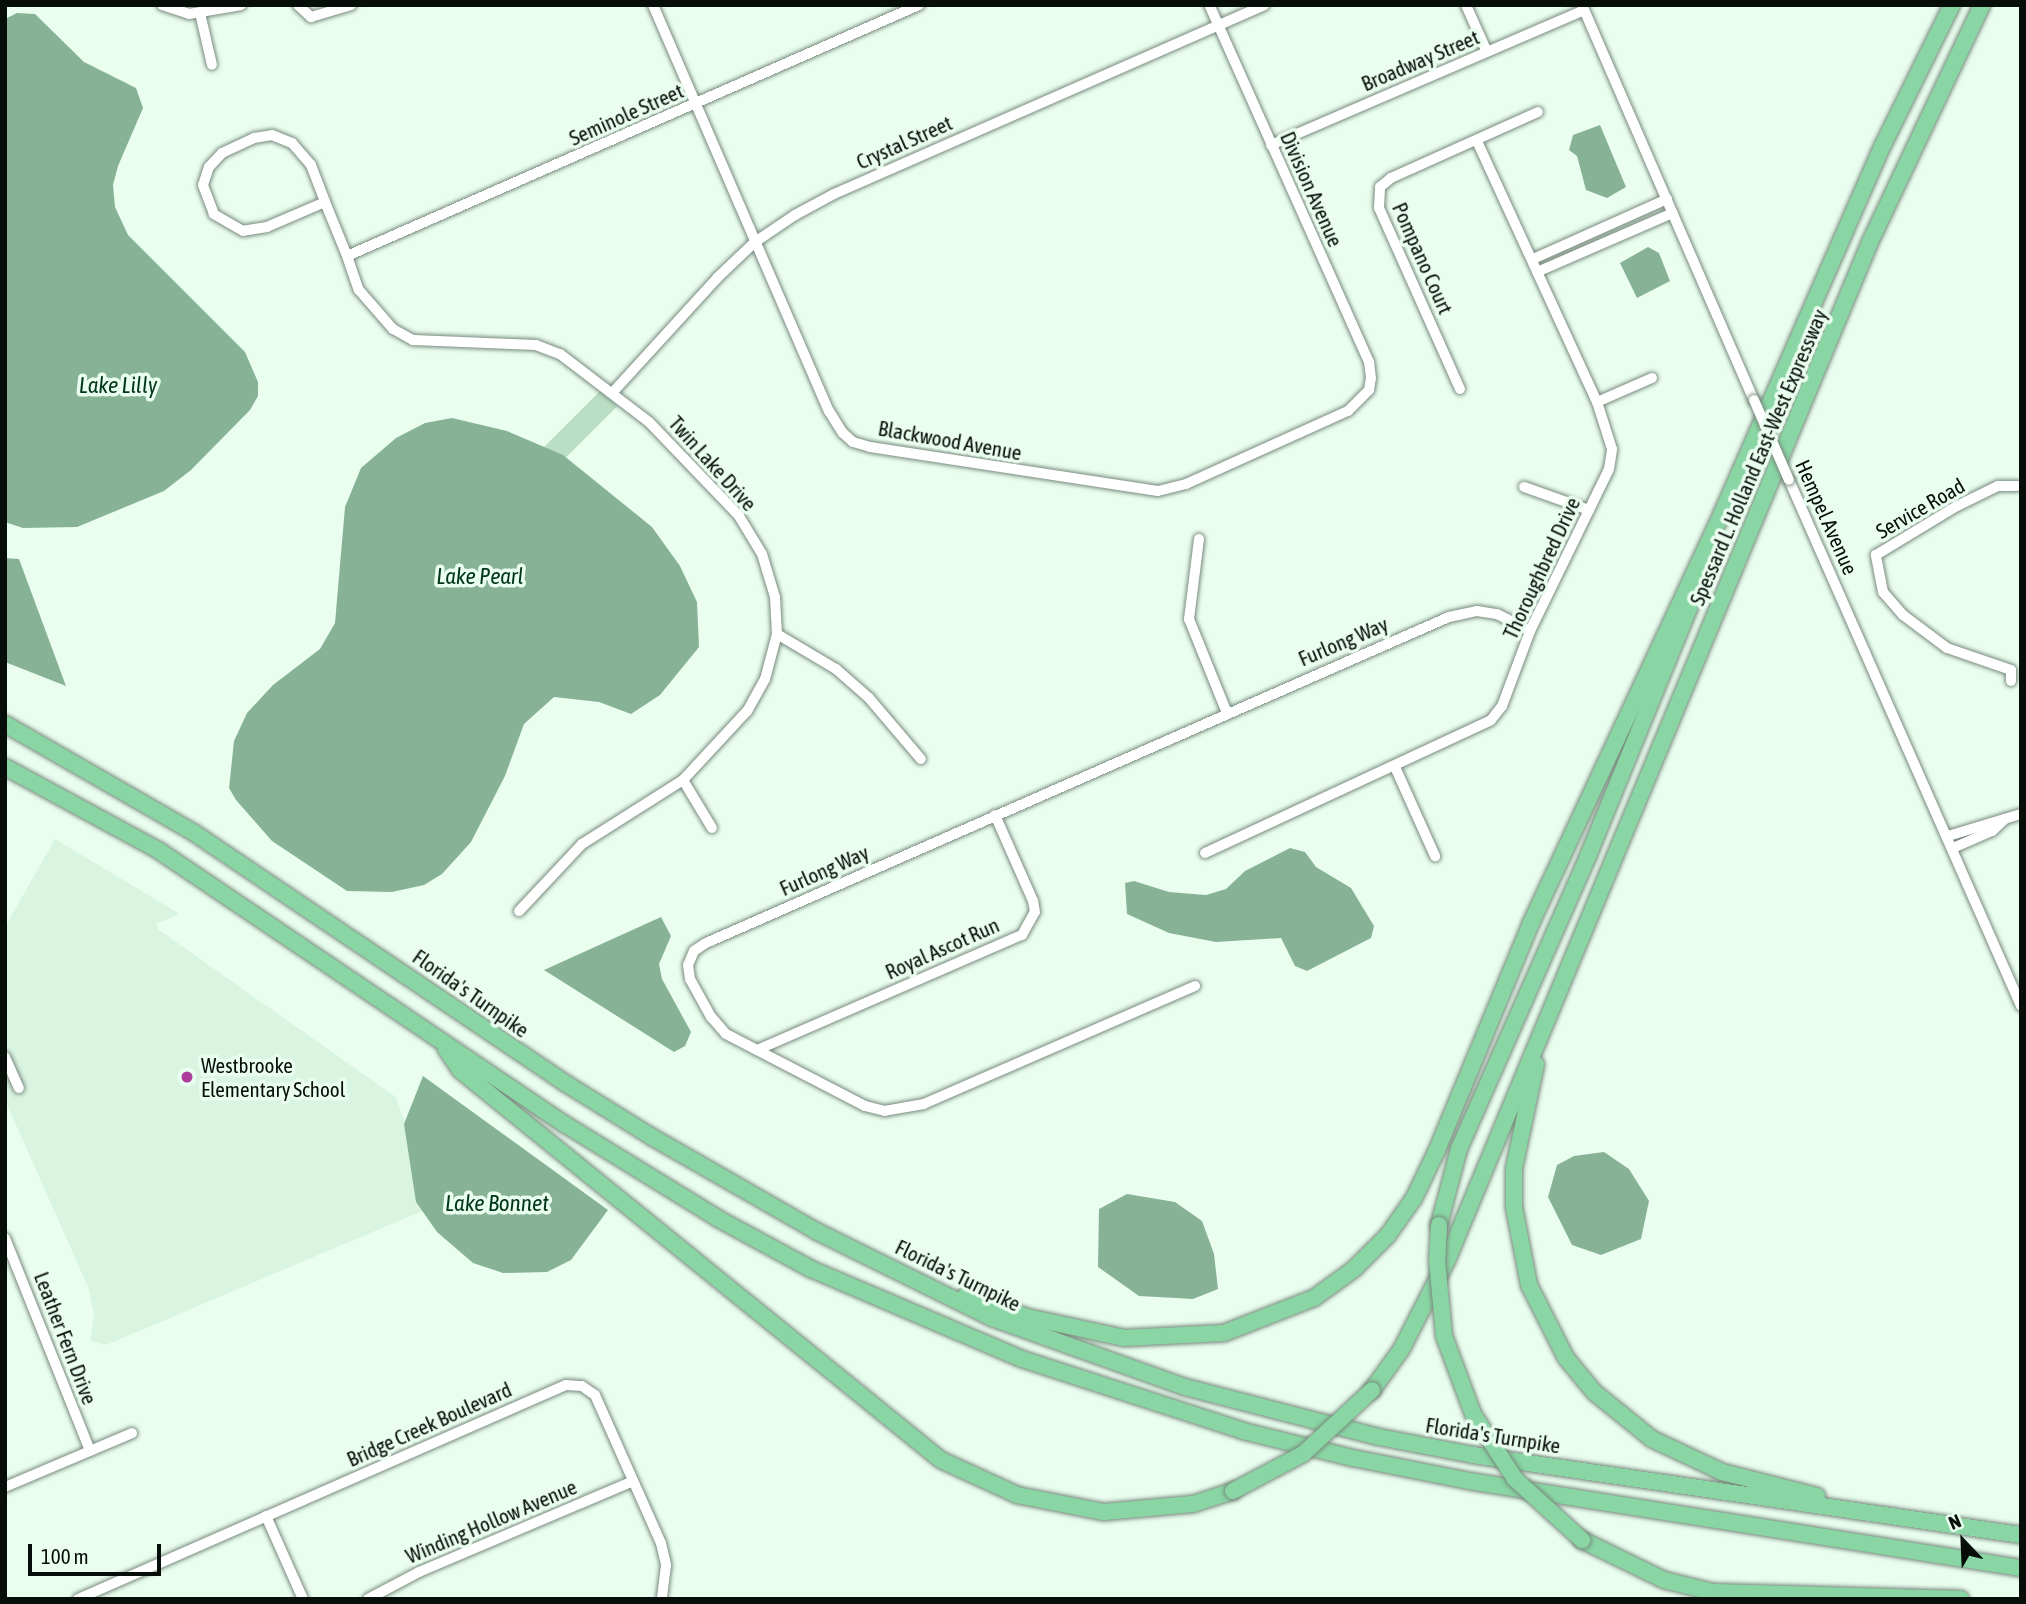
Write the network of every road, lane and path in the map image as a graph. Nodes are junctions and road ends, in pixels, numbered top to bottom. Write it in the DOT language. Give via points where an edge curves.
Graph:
graph roads {
  1 [pos="162,5"];
  2 [pos="241,5"];
  3 [pos="298,5"];
  4 [pos="351,5"];
  5 [pos="653,5"];
  6 [pos="919,5"];
  7 [pos="1209,5"];
  8 [pos="1264,5"];
  9 [pos="1466,5"];
  10 [pos="1952,5"];
  11 [pos="1982,5"];
  12 [pos="1583,8"];
  13 [pos="898,10"];
  14 [pos="200,13"];
  15 [pos="1218,26"];
  16 [pos="1487,52"];
  17 [pos="212,65"];
  18 [pos="695,104"];
  19 [pos="1538,112"];
  20 [pos="1476,141"];
  21 [pos="1271,145"];
  22 [pos="1667,199"];
  23 [pos="326,202"];
  24 [pos="1672,212"];
  25 [pos="755,242"];
  26 [pos="347,256"];
  27 [pos="1532,259"];
  28 [pos="1537,272"];
  29 [pos="1652,378"];
  30 [pos="1460,389"];
  31 [pos="1369,390"];
  32 [pos="613,392"];
  33 [pos="1597,402"];
  34 [pos="2017,486"];
  35 [pos="1524,487"];
  36 [pos="1589,509"];
  37 [pos="1722,513"];
  38 [pos="1199,539"];
  39 [pos="1530,631"];
  40 [pos="776,634"];
  41 [pos="2011,681"];
  42 [pos="1227,713"];
  43 [pos="5,724"];
  44 [pos="921,759"];
  45 [pos="5,767"];
  46 [pos="1395,767"];
  47 [pos="683,780"];
  48 [pos="2021,814"];
  49 [pos="995,815"];
  50 [pos="2004,819"];
  51 [pos="712,828"];
  52 [pos="1948,836"];
  53 [pos="1954,848"];
  54 [pos="1205,853"];
  55 [pos="1435,856"];
  56 [pos="519,911"];
  57 [pos="1584,931"];
  58 [pos="1195,986"];
  59 [pos="2021,1006"];
  60 [pos="443,1043"];
  61 [pos="757,1050"];
  62 [pos="5,1057"];
  63 [pos="19,1088"];
  64 [pos="5,1238"];
  65 [pos="911,1275"];
  66 [pos="132,1433"];
  67 [pos="90,1451"];
  68 [pos="631,1482"];
  69 [pos="5,1487"];
  70 [pos="266,1516"];
  71 [pos="1899,1517"];
  72 [pos="2021,1535"];
  73 [pos="2021,1568"];
  74 [pos="78,1599"];
  75 [pos="303,1599"];
  76 [pos="369,1599"];
  77 [pos="662,1599"];
  78 [pos="1961,1599"];
  1 -- 14 [label="street"];
  2 -- 14 [label="street"];
  3 -- 4 [label="street" via="311,17"];
  5 -- 18 [label="street, Blackwood Avenue"];
  6 -- 13 [label="street, Seminole Street"];
  7 -- 15 [label="street, Division Avenue"];
  8 -- 15 [label="street, Crystal Street"];
  9 -- 16 [label="street"];
  10 -- 37 [label="highway, Spessard L. Holland East-West Expressway" via="1883,145"];
  11 -- 57 [label="highway, Spessard L. Holland East-West Expressway" via="1870,242"];
  12 -- 16 [label="street, Broadway Street"];
  12 -- 22 [label="street, Hempel Avenue"];
  13 -- 18 [label="street, Seminole Street"];
  14 -- 17 [label="street"];
  15 -- 21 [label="street, Division Avenue"];
  15 -- 25 [label="street, Crystal Street" via="834,194"];
  16 -- 21 [label="street, Broadway Street"];
  18 -- 25 [label="street, Blackwood Avenue"];
  18 -- 26 [label="street, Seminole Street"];
  19 -- 20 [label="street, Pompano Court"];
  20 -- 27 [label="street, Thoroughbred Drive"];
  20 -- 30 [label="street, Pompano Court" via="1391,178 1380,187 1377,199"];
  21 -- 31 [label="street, Division Avenue" via="1369,362"];
  22 -- 24 [label="street, Hempel Avenue"];
  22 -- 27 [label="street"];
  23 -- 23 [label="street" via="311,165 292,144 272,135 222,153 209,167 204,185 214,214 243,231 267,227"];
  23 -- 26 [label="street, Twin Lake Drive"];
  24 -- 28 [label="street"];
  24 -- 52 [label="street, Hempel Avenue, bridge"];
  25 -- 31 [label="street, Blackwood Avenue" via="829,411 853,442 870,447 1158,491 1186,484 1348,411"];
  25 -- 32 [label="street, Crystal Street"];
  26 -- 32 [label="street, Twin Lake Drive" via="359,290 371,307 393,329 413,340 536,345 560,354"];
  27 -- 28 [label="street, Thoroughbred Drive"];
  28 -- 33 [label="street, Thoroughbred Drive"];
  29 -- 33 [label="street"];
  32 -- 40 [label="street, Twin Lake Drive" via="649,422 739,516 762,554 775,597"];
  33 -- 36 [label="street, Thoroughbred Drive" via="1612,449 1609,469"];
  34 -- 41 [label="street, Service Road" via="1998,486 1957,506 1876,555 1883,592 1903,615 1947,648 2011,670"];
  35 -- 36 [label="street"];
  36 -- 39 [label="street, Thoroughbred Drive"];
  37 -- 65 [label="highway" via="1531,923 1414,1198 1388,1235 1354,1269 1314,1298 1270,1319 1224,1333 1179,1338 1124,1338 1076,1330"];
  37 -- 78 [label="highway, bridge" via="1720,532 1588,856 1459,1149 1439,1225 1438,1284 1444,1336 1473,1414 1515,1479 1582,1540 1664,1580 1713,1592"];
  38 -- 42 [label="street" via="1189,619"];
  39 -- 42 [label="street, Furlong Way" via="1497,614 1477,611 1449,617"];
  39 -- 46 [label="street, Thoroughbred Drive" via="1502,706 1491,720"];
  40 -- 44 [label="street" via="836,669 869,698"];
  40 -- 47 [label="street, Twin Lake Drive" via="765,679 747,711"];
  42 -- 49 [label="street, Furlong Way"];
  43 -- 65 [label="highway, Florida's Turnpike" via="175,821 652,1137 816,1231"];
  45 -- 60 [label="highway" via="158,850"];
  46 -- 54 [label="street, Thoroughbred Drive"];
  46 -- 55 [label="street"];
  47 -- 51 [label="street"];
  47 -- 56 [label="street, Twin Lake Drive" via="582,844"];
  48 -- 50 [label="street"];
  49 -- 61 [label="street, Royal Ascot Run" via="1033,901 1035,912 1021,934"];
  49 -- 61 [label="street, Furlong Way" via="694,951 688,965 690,979 710,1017 726,1034"];
  50 -- 52 [label="street"];
  50 -- 53 [label="street" via="1992,831"];
  52 -- 53 [label="street, Hempel Avenue"];
  53 -- 59 [label="street, Hempel Avenue"];
  57 -- 60 [label="highway, bridge" via="1448,1258 1401,1350 1373,1390 1303,1454 1233,1491 1182,1506 1104,1511 1017,1495 941,1460 460,1070"];
  57 -- 71 [label="highway" via="1580,954 1542,1043 1514,1168 1518,1247 1544,1321 1594,1392 1652,1438 1722,1472"];
  58 -- 61 [label="street, Furlong Way" via="903,1111 865,1106"];
  60 -- 73 [label="highway" via="631,1166 811,1269 1022,1359 1129,1397 1242,1431 1456,1479"];
  62 -- 63 [label="street"];
  64 -- 67 [label="street, Leather Fern Drive"];
  65 -- 71 [label="highway, Florida's Turnpike" via="992,1318 1096,1358 1288,1416 1473,1455"];
  66 -- 67 [label="street"];
  67 -- 69 [label="street"];
  68 -- 70 [label="street, Bridge Creek Boulevard" via="595,1395 582,1386 566,1385"];
  68 -- 76 [label="street, Winding Hollow Avenue" via="419,1572"];
  68 -- 77 [label="street, Bridge Creek Boulevard" via="661,1543 666,1565"];
  70 -- 74 [label="street, Bridge Creek Boulevard"];
  70 -- 75 [label="street"];
  71 -- 72 [label="highway, Florida's Turnpike"];
}
